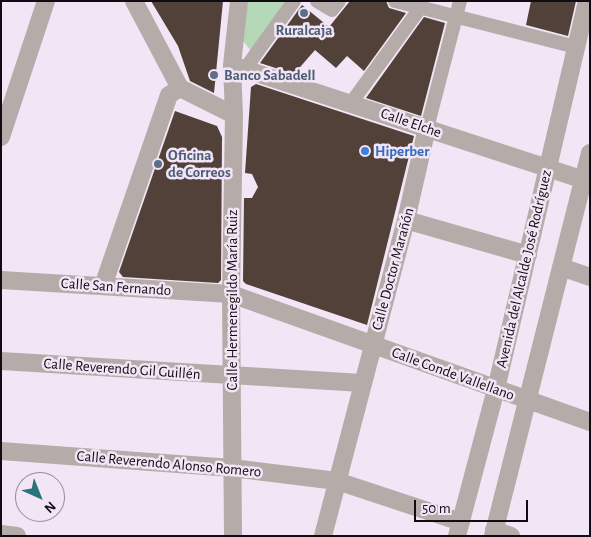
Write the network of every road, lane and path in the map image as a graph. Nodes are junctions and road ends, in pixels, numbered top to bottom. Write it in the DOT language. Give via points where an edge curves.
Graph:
graph roads {
  1 [pos="46,1"];
  2 [pos="134,1"];
  3 [pos="240,1"];
  4 [pos="294,1"];
  5 [pos="317,1"];
  6 [pos="339,1"];
  7 [pos="395,1"];
  8 [pos="460,1"];
  9 [pos="587,1"];
  10 [pos="421,7"];
  11 [pos="456,17"];
  12 [pos="576,47"];
  13 [pos="239,67"];
  14 [pos="180,88"];
  15 [pos="351,103"];
  16 [pos="234,115"];
  17 [pos="427,128"];
  18 [pos="1,137"];
  19 [pos="590,153"];
  20 [pos="548,168"];
  21 [pos="586,181"];
  22 [pos="406,220"];
  23 [pos="528,255"];
  24 [pos="561,267"];
  25 [pos="590,277"];
  26 [pos="1,280"];
  27 [pos="103,286"];
  28 [pos="231,294"];
  29 [pos="372,345"];
  30 [pos="1,361"];
  31 [pos="232,375"];
  32 [pos="362,383"];
  33 [pos="496,389"];
  34 [pos="528,400"];
  35 [pos="590,422"];
  36 [pos="1,451"];
  37 [pos="232,468"];
  38 [pos="337,480"];
  39 [pos="459,529"];
  40 [pos="493,533"];
  41 [pos="233,536"];
  42 [pos="323,536"];
  43 [pos="511,536"];
  1 -- 18 [label="street"];
  2 -- 14 [label="street"];
  3 -- 13 [label="street, Calle Hermenegildo María Ruiz"];
  4 -- 13 [label="street"];
  5 -- 6 [label="street" via="332,10"];
  7 -- 10 [label="street"];
  8 -- 11 [label="street, Calle Doctor Marañón"];
  9 -- 12 [label="street, Avenida del Alcalde José Rodríguez"];
  10 -- 11 [label="street"];
  10 -- 15 [label="street"];
  11 -- 12 [label="street"];
  11 -- 17 [label="street, Calle Doctor Marañón"];
  12 -- 20 [label="street, Avenida del Alcalde José Rodríguez"];
  13 -- 15 [label="street, Calle Elche"];
  13 -- 16 [label="street, Calle Hermenegildo María Ruiz"];
  14 -- 16 [label="street"];
  14 -- 27 [label="street" via="169,95"];
  15 -- 17 [label="street, Calle Elche"];
  16 -- 28 [label="street, Calle Hermenegildo María Ruiz"];
  17 -- 20 [label="street, Calle Elche"];
  17 -- 22 [label="street, Calle Doctor Marañón"];
  19 -- 21 [label="street"];
  20 -- 21 [label="street, Calle Elche"];
  20 -- 23 [label="street, Avenida del Alcalde José Rodríguez"];
  21 -- 24 [label="street"];
  22 -- 23 [label="street"];
  22 -- 29 [label="street, Calle Doctor Marañón"];
  23 -- 33 [label="street, Avenida del Alcalde José Rodríguez"];
  24 -- 25 [label="street"];
  24 -- 34 [label="street"];
  26 -- 27 [label="street, Calle San Fernando"];
  27 -- 28 [label="street, Calle San Fernando"];
  28 -- 29 [label="street, Calle Conde Vallellano"];
  28 -- 31 [label="street, Calle Hermenegildo María Ruiz"];
  29 -- 32 [label="street, Calle Doctor Marañón"];
  29 -- 33 [label="street, Calle Conde Vallellano"];
  30 -- 31 [label="street, Calle Reverendo Gil Guillén"];
  31 -- 32 [label="street, Calle Reverendo Gil Guillén"];
  31 -- 37 [label="street, Calle Hermenegildo María Ruiz"];
  32 -- 38 [label="street, Calle Doctor Marañón"];
  33 -- 34 [label="street, Calle Conde Vallellano"];
  33 -- 39 [label="street, Avenida del Alcalde José Rodríguez"];
  34 -- 35 [label="street, Calle Conde Vallellano"];
  34 -- 40 [label="street"];
  36 -- 37 [label="street, Calle Reverendo Alonso Romero"];
  37 -- 38 [label="street, Calle Reverendo Alonso Romero"];
  37 -- 41 [label="street, Calle Hermenegildo María Ruiz"];
  38 -- 39 [label="street, Calle Reverendo Alonso Romero"];
  38 -- 42 [label="street, Calle Doctor Marañón"];
  40 -- 43 [label="street"];
}
